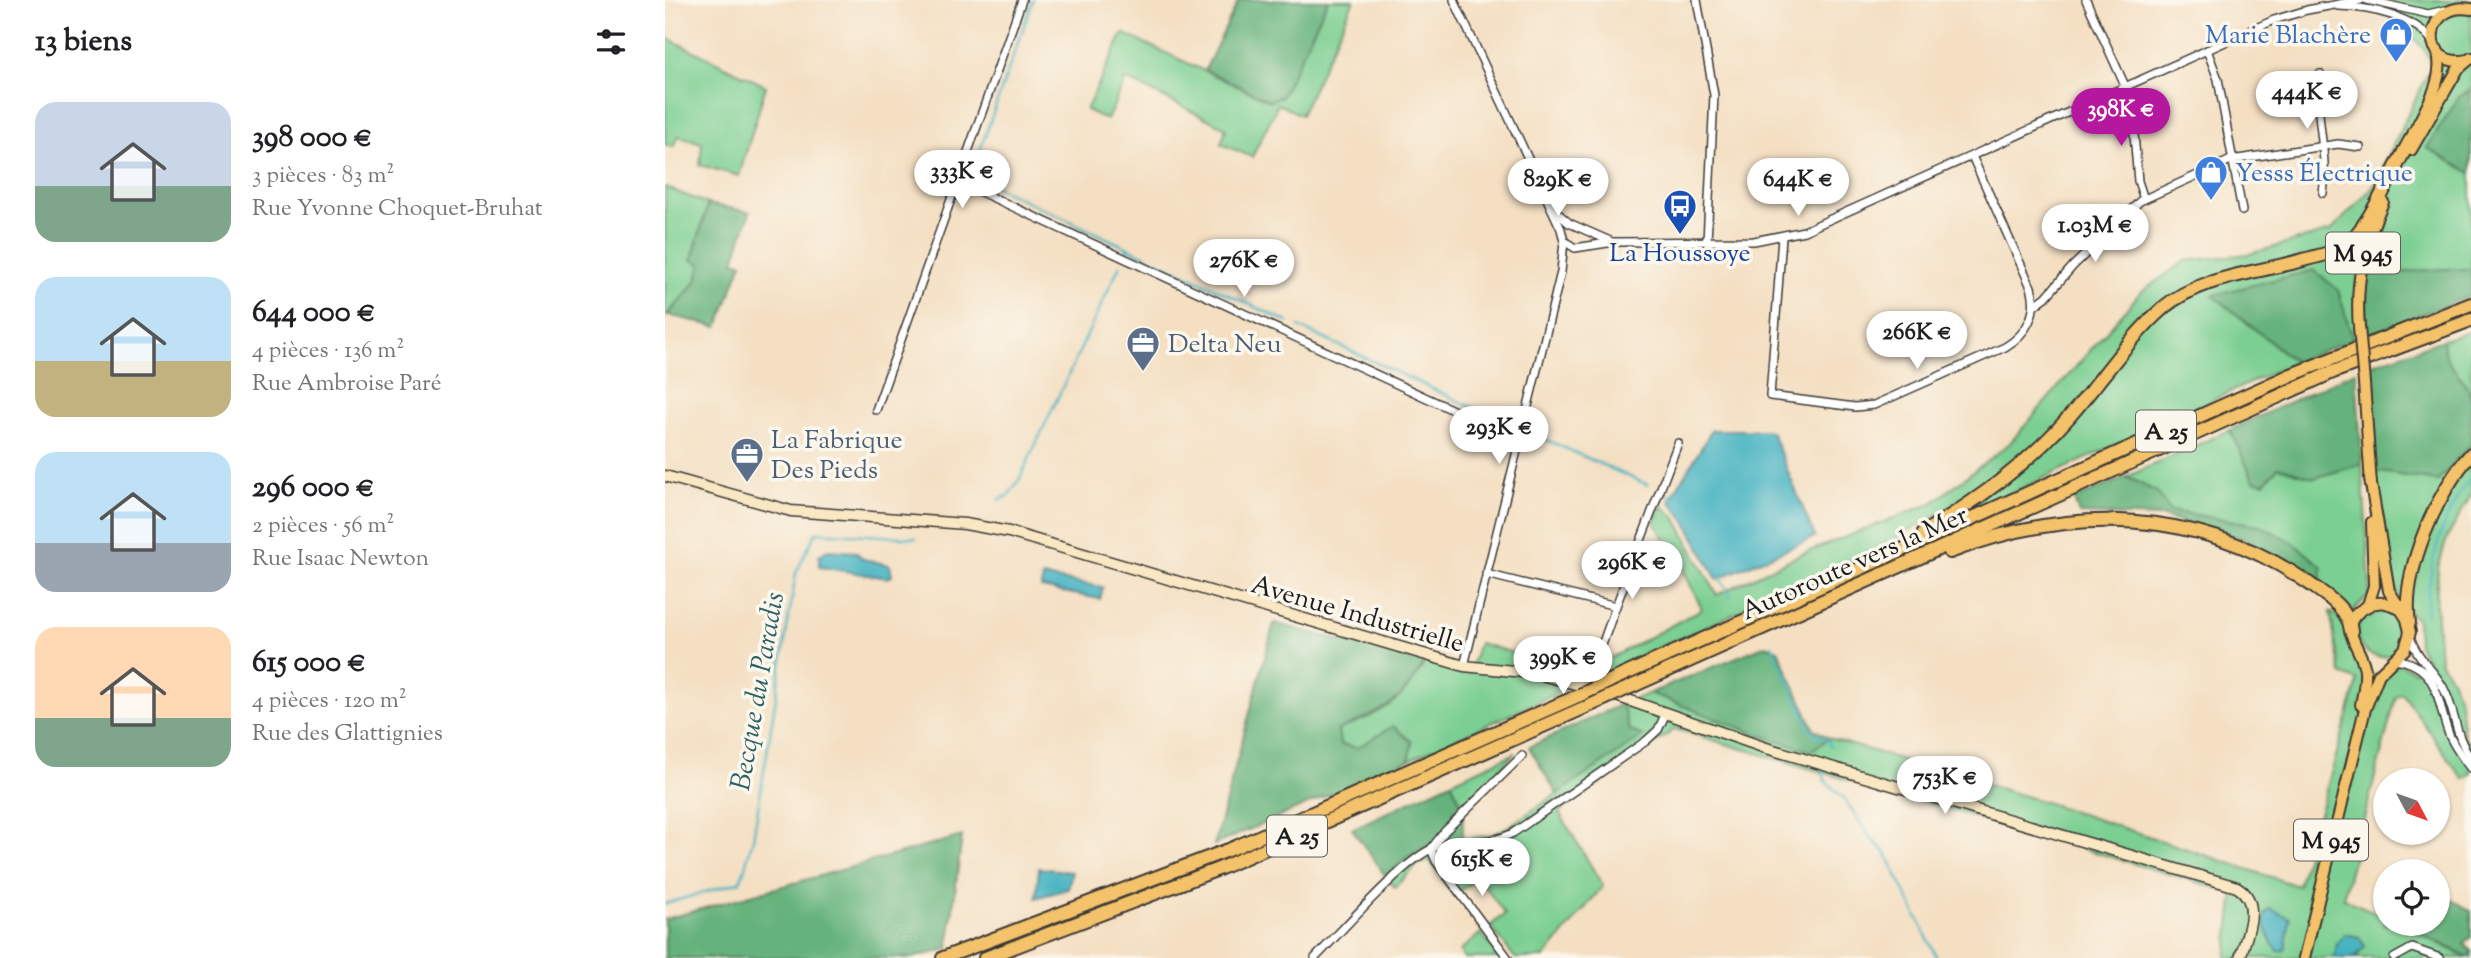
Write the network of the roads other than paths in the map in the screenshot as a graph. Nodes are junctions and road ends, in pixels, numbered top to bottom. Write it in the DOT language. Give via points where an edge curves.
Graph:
graph roads {
  1 [pos="1022,0"];
  2 [pos="1454,0"];
  3 [pos="1697,0"];
  4 [pos="2086,0"];
  5 [pos="2361,0"];
  6 [pos="2367,0"];
  7 [pos="2460,0"];
  8 [pos="2323,6"];
  9 [pos="2448,9"];
  10 [pos="2471,9"];
  11 [pos="2436,48"];
  12 [pos="2207,50"];
  13 [pos="2471,58"];
  14 [pos="2319,74"];
  15 [pos="2126,86"];
  16 [pos="2411,139"];
  17 [pos="2323,146"];
  18 [pos="2360,147"];
  19 [pos="1972,156"];
  20 [pos="2231,160"];
  21 [pos="2401,166"];
  22 [pos="957,181"];
  23 [pos="2323,192"];
  24 [pos="2144,199"];
  25 [pos="1549,202"];
  26 [pos="2242,211"];
  27 [pos="1579,228"];
  28 [pos="1782,237"];
  29 [pos="1564,239"];
  30 [pos="1614,242"];
  31 [pos="1707,242"];
  32 [pos="1578,247"];
  33 [pos="1560,272"];
  34 [pos="2471,304"];
  35 [pos="2034,306"];
  36 [pos="2471,320"];
  37 [pos="876,410"];
  38 [pos="1520,441"];
  39 [pos="1678,443"];
  40 [pos="2471,454"];
  41 [pos="665,476"];
  42 [pos="2370,478"];
  43 [pos="1919,558"];
  44 [pos="1865,566"];
  45 [pos="1486,575"];
  46 [pos="2368,605"];
  47 [pos="1616,606"];
  48 [pos="2399,608"];
  49 [pos="2409,630"];
  50 [pos="2351,632"];
  51 [pos="2359,653"];
  52 [pos="1548,657"];
  53 [pos="2393,660"];
  54 [pos="1464,666"];
  55 [pos="1667,713"];
  56 [pos="2355,742"];
  57 [pos="1522,756"];
  58 [pos="2471,759"];
  59 [pos="2471,769"];
  60 [pos="1431,849"];
  61 [pos="943,958"];
  62 [pos="985,958"];
  63 [pos="1315,958"];
  64 [pos="1508,958"];
  65 [pos="2240,958"];
  66 [pos="2305,958"];
  67 [pos="2393,958"];
  68 [pos="2440,958"];
  1 -- 22 [label="street"];
  2 -- 25 [label="street"];
  3 -- 31 [label="street" via="1714,95"];
  4 -- 15 [label="street"];
  5 -- 8 [label="street"];
  6 -- 9 [label="street" via="2428,14"];
  7 -- 9 [label="street"];
  8 -- 11 [label="street" via="2357,7 2404,21 2423,30"];
  8 -- 12 [label="street" via="2279,18"];
  9 -- 10 [label="main road"];
  9 -- 11 [label="main road" via="2433,26"];
  11 -- 13 [label="main road" via="2450,59"];
  11 -- 16 [label="main road" via="2438,79"];
  12 -- 15 [label="street"];
  12 -- 20 [label="street" via="2218,79"];
  13 -- 21 [label="main road" via="2458,69"];
  14 -- 17 [label="street"];
  15 -- 19 [label="street"];
  15 -- 24 [label="street" via="2132,103 2138,184"];
  16 -- 21 [label="main road"];
  16 -- 44 [label="highway" via="2360,230 2347,243 2315,257 2217,282 2172,301 2054,434 2018,467 1957,513"];
  17 -- 18 [label="street"];
  17 -- 20 [label="street"];
  17 -- 23 [label="street"];
  19 -- 28 [label="street" via="1817,226"];
  19 -- 35 [label="street" via="2031,287"];
  20 -- 24 [label="street"];
  20 -- 26 [label="street"];
  21 -- 42 [label="main road, M 945, bridge" via="2360,262 2359,327"];
  22 -- 37 [label="street"];
  22 -- 38 [label="street"];
  24 -- 35 [label="street"];
  25 -- 27 [label="street" via="1562,218"];
  25 -- 29 [label="street"];
  27 -- 29 [label="street" via="1568,228"];
  27 -- 30 [label="street"];
  27 -- 32 [label="street" via="1585,237"];
  28 -- 31 [label="street"];
  28 -- 35 [label="street" via="1770,396 1855,407 1874,405 2010,344 2027,326"];
  29 -- 32 [label="street" via="1569,247"];
  29 -- 33 [label="street"];
  30 -- 31 [label="street"];
  30 -- 32 [label="street"];
  32 -- 33 [label="street"];
  33 -- 38 [label="street"];
  34 -- 44 [label="highway, A 25" via="2302,371"];
  36 -- 43 [label="highway, Autoroute vers la Mer / A 25" via="2333,372"];
  38 -- 45 [label="street"];
  39 -- 47 [label="street"];
  40 -- 49 [label="highway" via="2442,498 2421,546 2409,595"];
  41 -- 54 [label="street, Avenue Industrielle" via="791,511 965,524 1009,532"];
  42 -- 46 [label="main road, M 945" via="2374,586"];
  42 -- 48 [label="main road, M 945" via="2389,591"];
  43 -- 50 [label="highway" via="1933,558 2006,534 2077,521 2122,519 2181,526 2237,543 2294,573 2343,610"];
  43 -- 62 [label="highway, Autoroute vers la Mer / A 25, bridge" via="1233,863"];
  44 -- 61 [label="highway, A 25, bridge" via="1231,849"];
  45 -- 47 [label="street"];
  45 -- 54 [label="street"];
  46 -- 48 [label="main road"];
  46 -- 50 [label="main road" via="2355,618"];
  47 -- 52 [label="street" via="1592,661"];
  48 -- 49 [label="main road"];
  49 -- 53 [label="main road" via="2405,649"];
  49 -- 58 [label="street" via="2419,657 2443,687 2456,733"];
  50 -- 51 [label="main road"];
  51 -- 53 [label="main road" via="2376,662"];
  51 -- 56 [label="main road, M 945" via="2366,675"];
  53 -- 56 [label="main road, M 945" via="2370,693"];
  53 -- 59 [label="street" via="2417,667 2434,684 2451,737"];
  54 -- 55 [label="street, Avenue Industrielle" via="1552,677"];
  55 -- 60 [label="street" via="1646,741 1513,833"];
  55 -- 65 [label="street, Avenue Industrielle" via="1763,747 2237,887 2252,908"];
  56 -- 66 [label="main road, M 945"];
  57 -- 60 [label="street"];
  60 -- 63 [label="street" via="1409,864"];
  60 -- 64 [label="street"];
  67 -- 68 [label="street" via="2412,948"];
}
